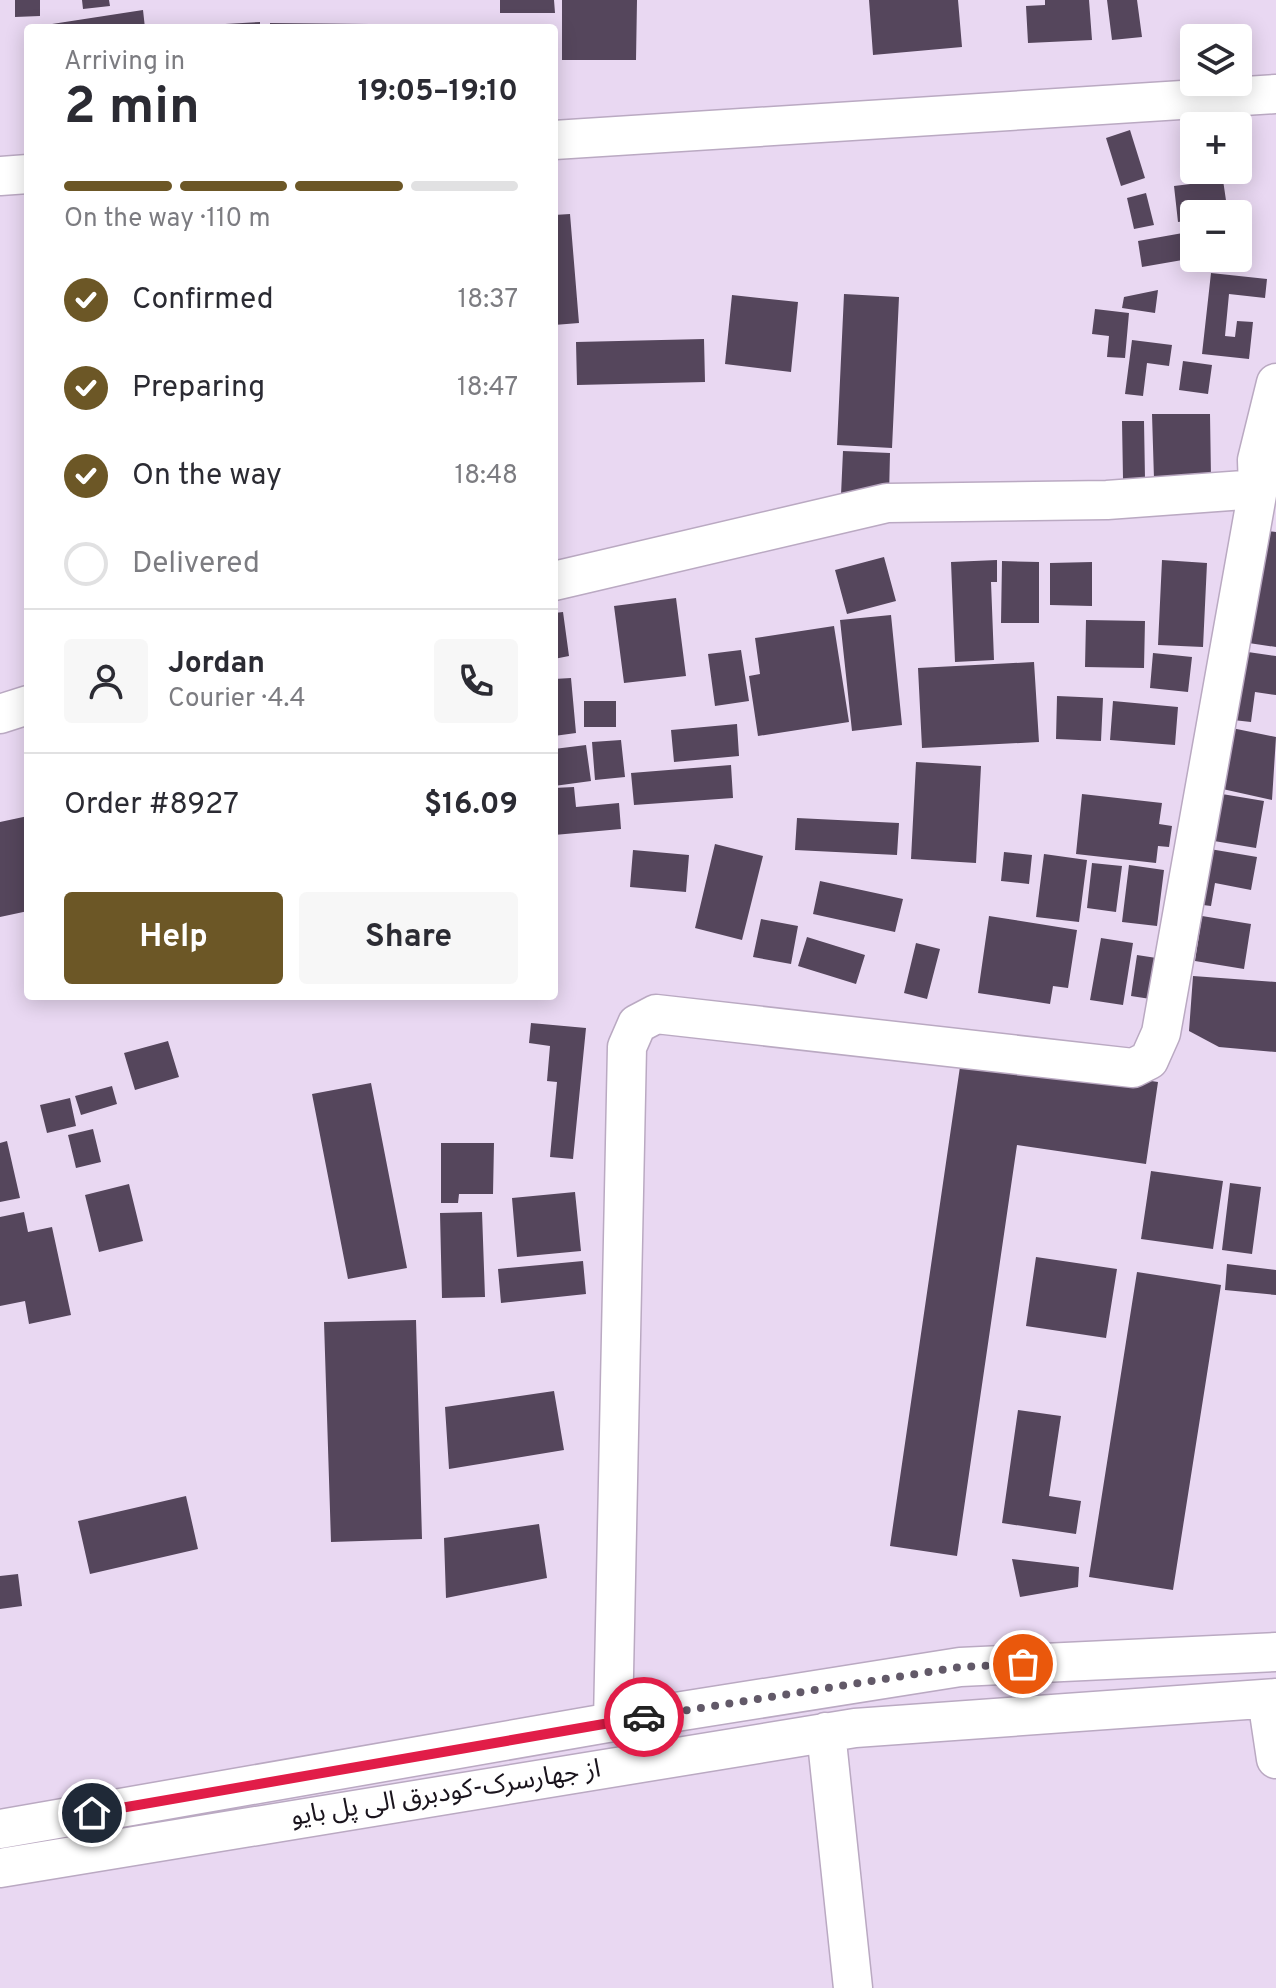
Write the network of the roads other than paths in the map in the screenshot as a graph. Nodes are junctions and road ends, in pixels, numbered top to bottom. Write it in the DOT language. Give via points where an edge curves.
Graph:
graph roads {
  1 [pos="1276,94"];
  2 [pos="558,140"];
  3 [pos="24,174"];
  4 [pos="0,176"];
  5 [pos="1276,383"];
  6 [pos="1264,471"];
  7 [pos="558,580"];
  8 [pos="24,706"];
  9 [pos="0,714"];
  10 [pos="1276,1652"];
  11 [pos="1272,1698"];
  12 [pos="613,1722"];
  13 [pos="826,1732"];
  14 [pos="1276,1759"];
  15 [pos="0,1829"];
  16 [pos="0,1868"];
  17 [pos="853,1988"];
  1 -- 2 [label="street"];
  3 -- 4 [label="street"];
  5 -- 6 [label="street"];
  6 -- 7 [label="street" via="1107,500 887,503"];
  6 -- 12 [label="street" via="1161,1033 1149,1060 1133,1068 656,1014 637,1024 627,1047"];
  8 -- 9 [label="street"];
  10 -- 12 [label="street, از جهارسرک-کودبرق الی پل بایو" via="960,1667"];
  11 -- 13 [label="street, از جهارسرک-کودبرق الی پل بایو"];
  11 -- 14 [label="street"];
  12 -- 15 [label="street, از جهارسرک-کودبرق الی پل بایو"];
  13 -- 16 [label="street, از جهارسرک-کودبرق الی پل بایو"];
  13 -- 17 [label="street"];
}
